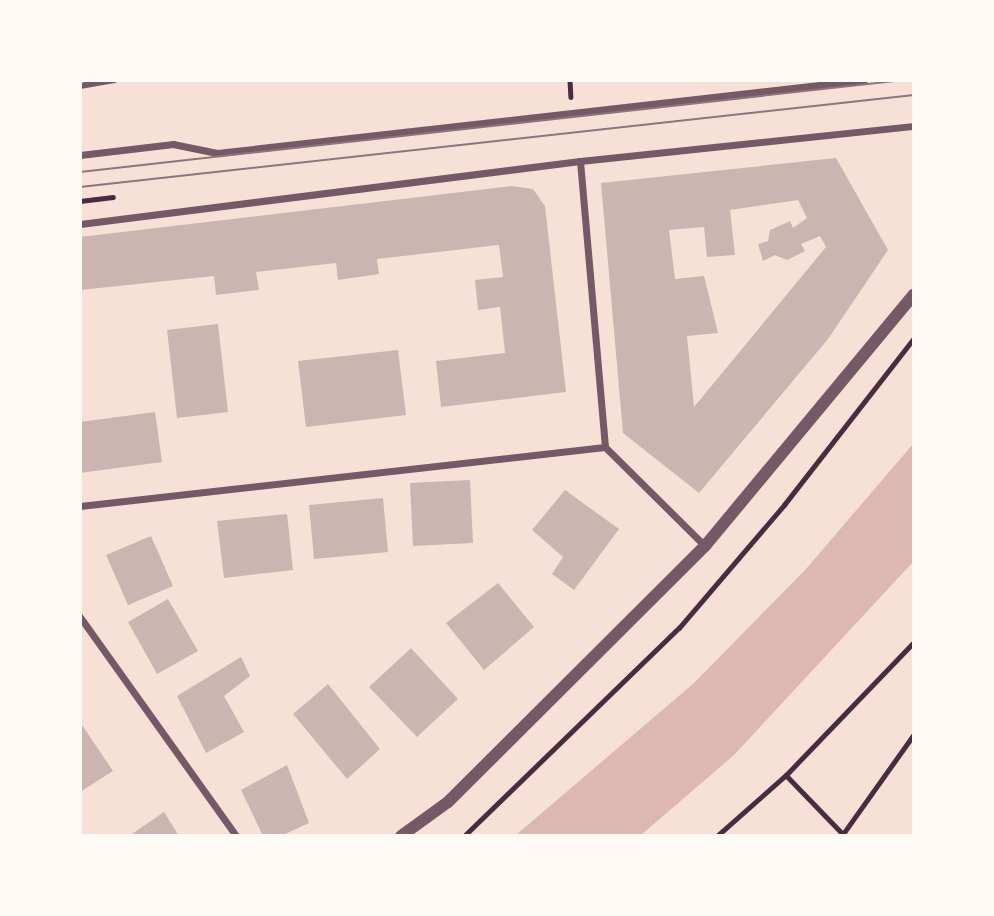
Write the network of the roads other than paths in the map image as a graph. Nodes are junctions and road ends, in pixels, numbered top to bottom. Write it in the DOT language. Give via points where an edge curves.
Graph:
graph roads {
  1 [pos="114,80"];
  2 [pos="864,80"];
  3 [pos="80,86"];
  4 [pos="914,126"];
  5 [pos="80,155"];
  6 [pos="580,161"];
  7 [pos="80,224"];
  8 [pos="914,294"];
  9 [pos="605,447"];
  10 [pos="80,506"];
  11 [pos="705,546"];
  12 [pos="80,617"];
  13 [pos="236,835"];
  14 [pos="401,835"];
  1 -- 3 [label="street"];
  2 -- 5 [label="street" via="217,153 173,144"];
  4 -- 6 [label="street"];
  6 -- 7 [label="street"];
  6 -- 9 [label="street"];
  8 -- 11 [label="street"];
  9 -- 10 [label="street"];
  9 -- 11 [label="street"];
  11 -- 14 [label="street" via="448,802"];
  12 -- 13 [label="street"];
}
